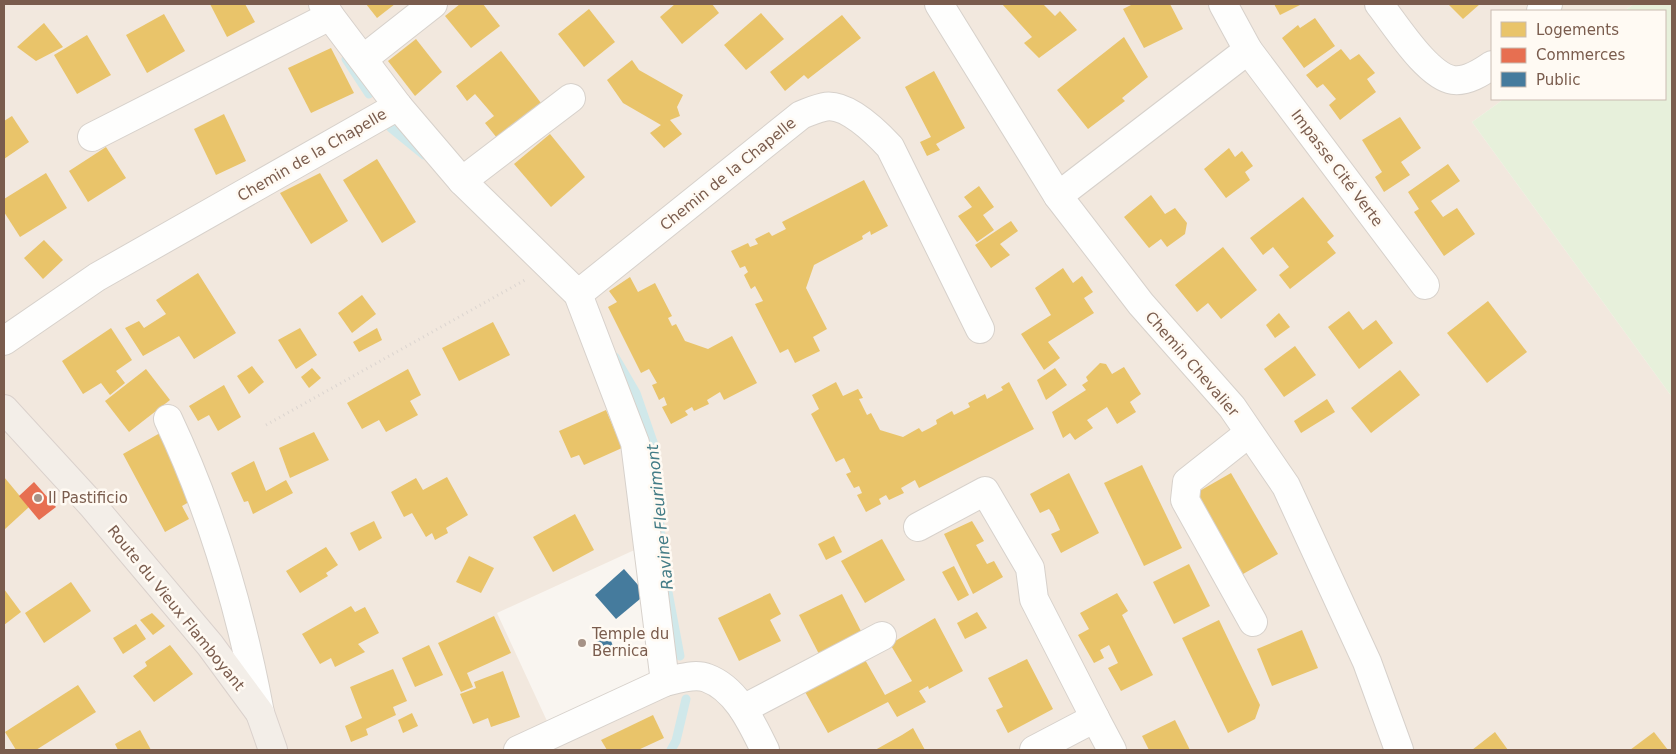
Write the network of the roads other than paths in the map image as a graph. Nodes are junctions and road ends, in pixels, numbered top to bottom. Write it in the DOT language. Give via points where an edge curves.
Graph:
graph roads {
  1 [pos="433,4"];
  2 [pos="939,4"];
  3 [pos="1222,4"];
  4 [pos="1379,4"];
  5 [pos="327,10"];
  6 [pos="1248,50"];
  7 [pos="363,59"];
  8 [pos="1491,66"];
  9 [pos="571,98"];
  10 [pos="398,106"];
  11 [pos="92,137"];
  12 [pos="462,181"];
  13 [pos="1058,196"];
  14 [pos="1425,285"];
  15 [pos="578,294"];
  16 [pos="980,329"];
  17 [pos="4,341"];
  18 [pos="4,408"];
  19 [pos="168,418"];
  20 [pos="1249,432"];
  21 [pos="918,527"];
  22 [pos="1254,622"];
  23 [pos="882,636"];
  24 [pos="665,682"];
  25 [pos="743,709"];
  26 [pos="260,713"];
  27 [pos="1096,718"];
  28 [pos="273,750"];
  29 [pos="518,750"];
  30 [pos="765,750"];
  31 [pos="1034,750"];
  32 [pos="1112,750"];
  33 [pos="1399,750"];
  1 -- 7 [label="street"];
  2 -- 13 [label="street, Chemin Chevalier"];
  3 -- 6 [label="street, Impasse Cité Verte"];
  4 -- 8 [label="street" via="1436,72 1454,80 1476,75"];
  5 -- 7 [label="street"];
  5 -- 11 [label="street"];
  6 -- 13 [label="street"];
  6 -- 14 [label="street, Impasse Cité Verte"];
  7 -- 10 [label="street"];
  9 -- 12 [label="street"];
  10 -- 12 [label="street, Chemin de la Chapelle"];
  10 -- 17 [label="street, Chemin de la Chapelle" via="97,277"];
  12 -- 15 [label="street, Chemin de la Chapelle"];
  13 -- 20 [label="street, Chemin Chevalier" via="1141,304 1232,407"];
  15 -- 16 [label="street, Chemin de la Chapelle" via="801,115 826,106 852,113 890,147"];
  15 -- 24 [label="street, Chemin de la Chapelle" via="635,443"];
  18 -- 26 [label="main road, Route du Vieux Flamboyant" via="92,505 191,623"];
  19 -- 26 [label="street" via="211,521 248,649"];
  20 -- 22 [label="street" via="1187,482 1186,500"];
  20 -- 33 [label="street, Chemin Chevalier" via="1286,486 1367,662"];
  21 -- 27 [label="street" via="985,491 1030,568 1034,599"];
  23 -- 25 [label="street"];
  24 -- 25 [label="street" via="707,677 726,690"];
  24 -- 29 [label="street"];
  25 -- 30 [label="street"];
  26 -- 28 [label="main road, Route du Vieux Flamboyant"];
  27 -- 31 [label="street"];
  27 -- 32 [label="street"];
}
